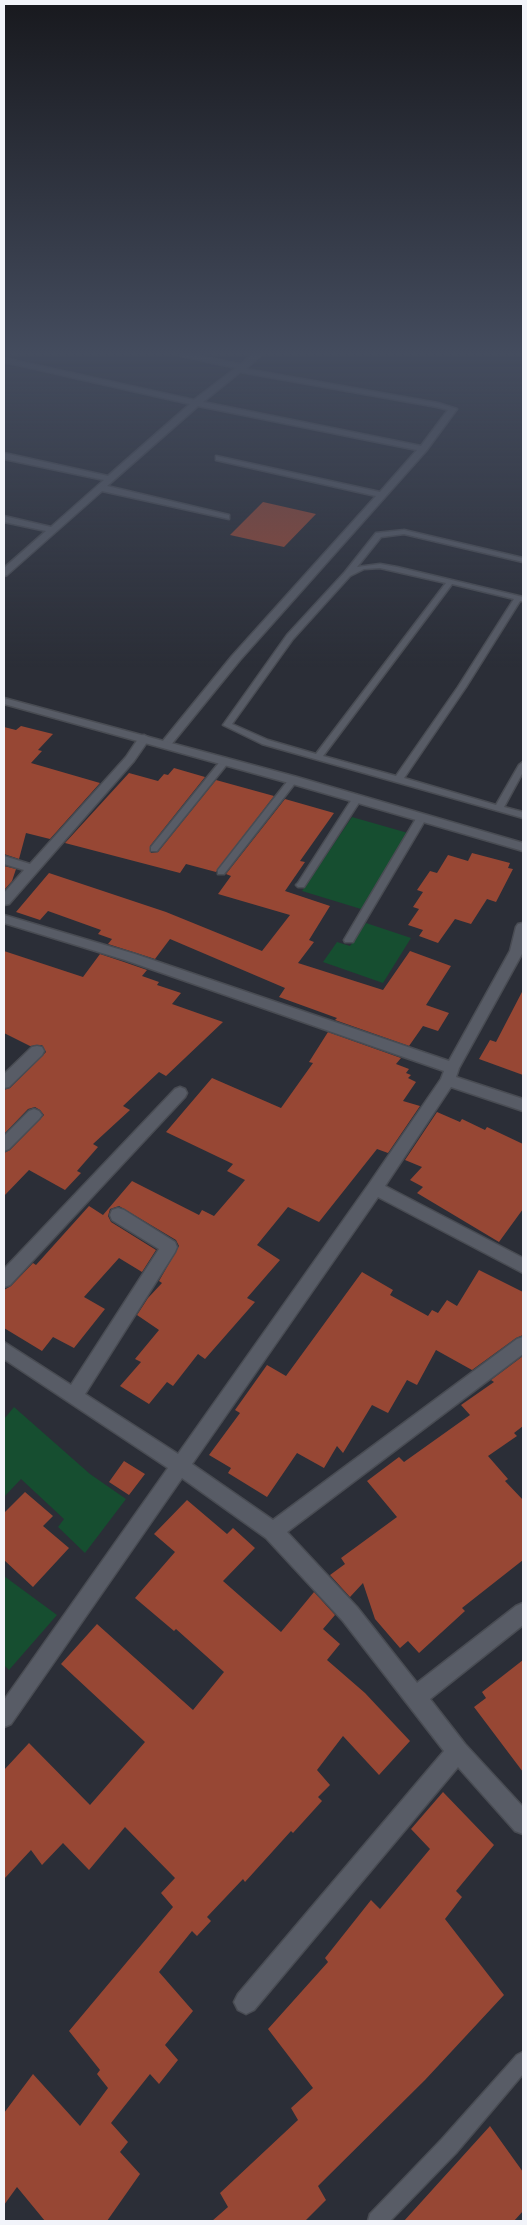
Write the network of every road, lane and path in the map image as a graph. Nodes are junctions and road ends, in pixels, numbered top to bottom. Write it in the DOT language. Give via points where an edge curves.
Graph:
graph roads {
  1 [pos="22,460"];
  2 [pos="132,460"];
  3 [pos="227,460"];
  4 [pos="414,460"];
  5 [pos="111,479"];
  6 [pos="102,488"];
  7 [pos="383,494"];
  8 [pos="226,517"];
  9 [pos="4,520"];
  10 [pos="53,530"];
  11 [pos="523,560"];
  12 [pos="4,573"];
  13 [pos="348,574"];
  14 [pos="450,582"];
  15 [pos="521,598"];
  16 [pos="4,701"];
  17 [pos="144,738"];
  18 [pos="166,744"];
  19 [pos="318,757"];
  20 [pos="225,761"];
  21 [pos="523,764"];
  22 [pos="400,779"];
  23 [pos="293,780"];
  24 [pos="357,798"];
  25 [pos="499,808"];
  26 [pos="523,815"];
  27 [pos="422,817"];
  28 [pos="523,847"];
  29 [pos="154,849"];
  30 [pos="4,860"];
  31 [pos="33,869"];
  32 [pos="221,872"];
  33 [pos="300,885"];
  34 [pos="4,902"];
  35 [pos="4,919"];
  36 [pos="523,926"];
  37 [pos="350,940"];
  38 [pos="519,958"];
  39 [pos="37,1052"];
  40 [pos="450,1074"];
  41 [pos="4,1083"];
  42 [pos="180,1093"];
  43 [pos="523,1105"];
  44 [pos="34,1115"];
  45 [pos="4,1145"];
  46 [pos="375,1188"];
  47 [pos="118,1215"];
  48 [pos="523,1266"];
  49 [pos="4,1280"];
  50 [pos="523,1344"];
  51 [pos="4,1350"];
  52 [pos="74,1396"];
  53 [pos="180,1467"];
  54 [pos="273,1531"];
  55 [pos="523,1613"];
  56 [pos="415,1698"];
  57 [pos="4,1717"];
  58 [pos="458,1752"];
  59 [pos="523,1823"];
  60 [pos="246,2002"];
  61 [pos="523,2060"];
  62 [pos="378,2221"];
  1 -- 5 [label="street"];
  2 -- 5 [label="street"];
  3 -- 7 [label="street"];
  4 -- 7 [label="street"];
  5 -- 6 [label="street"];
  6 -- 8 [label="street"];
  6 -- 10 [label="street"];
  7 -- 18 [label="street" via="236,658"];
  9 -- 10 [label="street"];
  10 -- 12 [label="street"];
  11 -- 13 [label="lane" via="404,532 378,535"];
  13 -- 14 [label="lane" via="363,567 380,566"];
  13 -- 19 [label="lane" via="290,637 227,725 264,742"];
  14 -- 15 [label="lane"];
  14 -- 19 [label="lane"];
  15 -- 22 [label="lane"];
  16 -- 17 [label="street"];
  17 -- 18 [label="street"];
  17 -- 31 [label="street" via="130,759"];
  18 -- 20 [label="street"];
  19 -- 22 [label="lane"];
  20 -- 23 [label="street"];
  20 -- 29 [label="lane"];
  21 -- 25 [label="lane"];
  22 -- 25 [label="lane"];
  23 -- 24 [label="street"];
  23 -- 32 [label="lane"];
  24 -- 27 [label="street"];
  24 -- 33 [label="lane"];
  25 -- 26 [label="lane"];
  27 -- 28 [label="street"];
  27 -- 37 [label="lane"];
  30 -- 31 [label="street"];
  31 -- 34 [label="street"];
  35 -- 40 [label="street" via="130,957"];
  36 -- 38 [label="street"];
  38 -- 40 [label="street"];
  39 -- 41 [label="street"];
  40 -- 43 [label="street"];
  40 -- 46 [label="street"];
  42 -- 49 [label="street"];
  44 -- 45 [label="street"];
  46 -- 48 [label="street"];
  46 -- 53 [label="street"];
  47 -- 52 [label="street" via="169,1247"];
  50 -- 54 [label="street"];
  51 -- 52 [label="street"];
  52 -- 53 [label="street"];
  53 -- 54 [label="street"];
  53 -- 57 [label="street"];
  54 -- 56 [label="street" via="350,1614"];
  55 -- 56 [label="street"];
  56 -- 58 [label="street"];
  58 -- 59 [label="street"];
  58 -- 60 [label="street"];
  61 -- 62 [label="lane" via="449,2146"];
}
